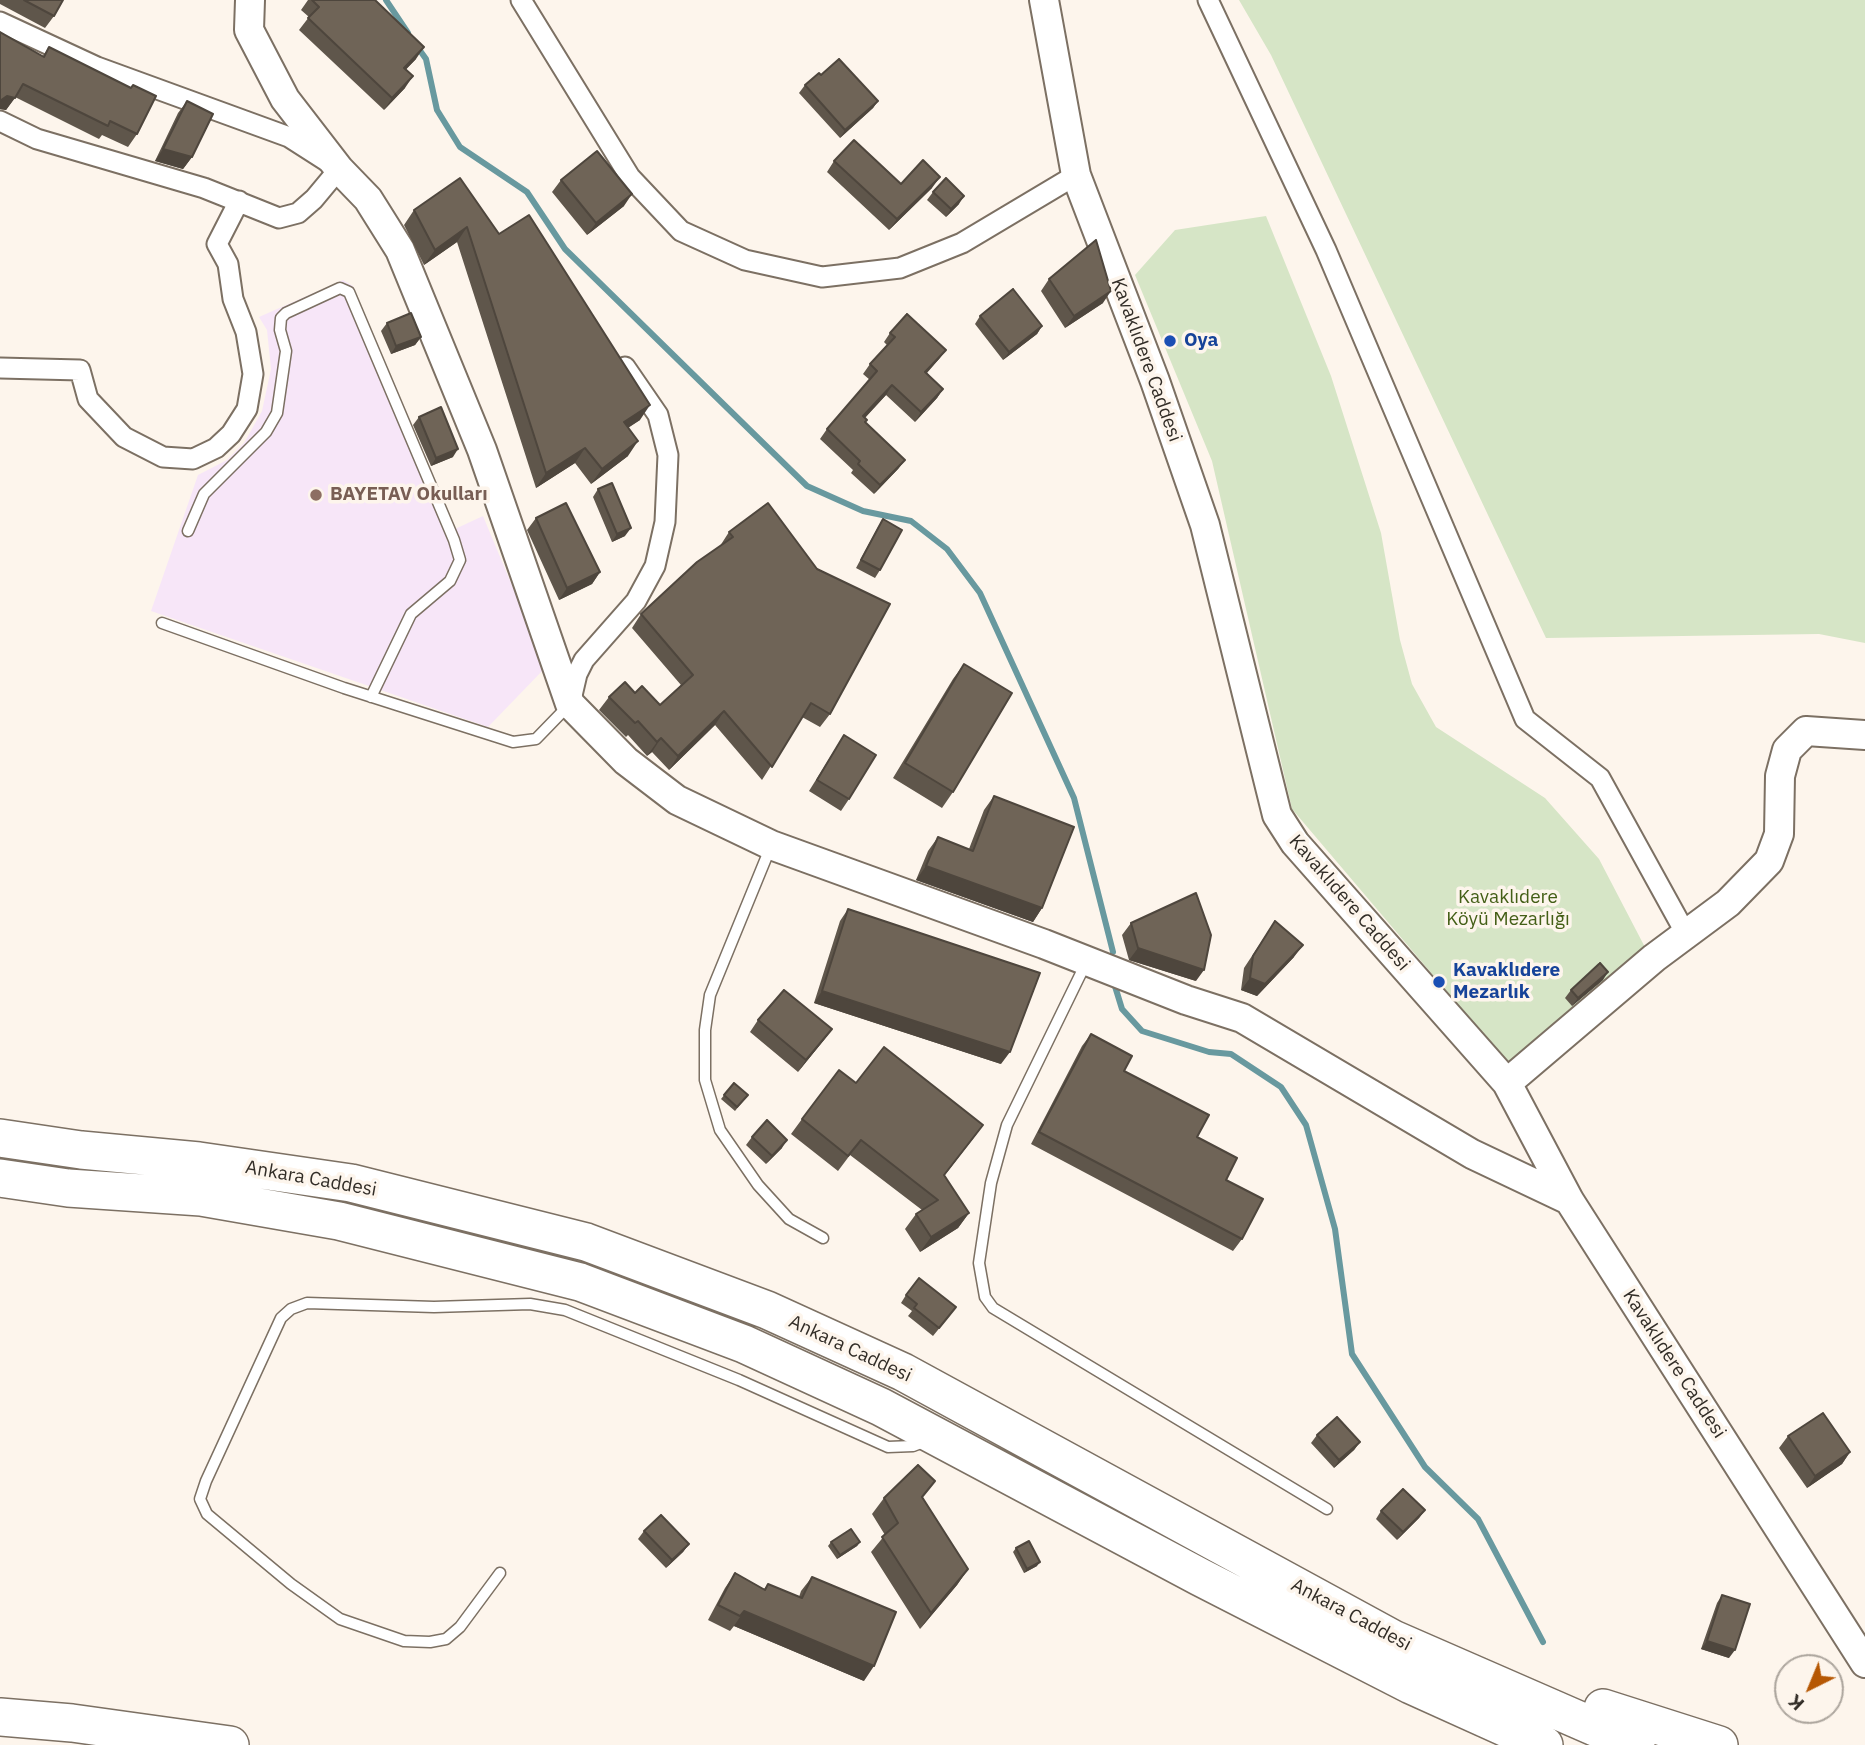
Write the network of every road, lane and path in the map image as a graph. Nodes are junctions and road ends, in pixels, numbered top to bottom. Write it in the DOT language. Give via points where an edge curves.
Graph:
graph roads {
  1 [pos="250,0"];
  2 [pos="521,0"];
  3 [pos="1044,0"];
  4 [pos="1208,0"];
  5 [pos="0,22"];
  6 [pos="0,121"];
  7 [pos="338,169"];
  8 [pos="1076,175"];
  9 [pos="239,201"];
  10 [pos="614,351"];
  11 [pos="0,368"];
  12 [pos="188,531"];
  13 [pos="162,623"];
  14 [pos="371,697"];
  15 [pos="570,704"];
  16 [pos="1865,735"];
  17 [pos="771,845"];
  18 [pos="1686,934"];
  19 [pos="1087,961"];
  20 [pos="1507,1083"];
  21 [pos="0,1138"];
  22 [pos="0,1178"];
  23 [pos="1569,1200"];
  24 [pos="823,1238"];
  25 [pos="936,1437"];
  26 [pos="1327,1509"];
  27 [pos="500,1573"];
  28 [pos="1393,1639"];
  29 [pos="1865,1663"];
  30 [pos="0,1717"];
  31 [pos="230,1745"];
  32 [pos="1544,1745"];
  33 [pos="1636,1745"];
  34 [pos="1718,1745"];
  1 -- 7 [label="street" via="249,30 262,59 285,99"];
  2 -- 8 [label="street" via="630,177 681,231 744,260 822,277 900,268 962,243"];
  3 -- 8 [label="street, Kavaklıdere Caddesi"];
  4 -- 18 [label="street" via="1326,250 1525,719 1600,778"];
  5 -- 7 [label="street" via="97,67 289,137"];
  6 -- 9 [label="street" via="37,139"];
  7 -- 9 [label="street" via="298,213 279,218"];
  7 -- 15 [label="street" via="368,200 400,250 426,308 491,475"];
  8 -- 20 [label="street, Kavaklıdere Caddesi" via="1205,526 1276,815 1295,843"];
  9 -- 11 [label="street" via="216,244 228,264 253,374 247,409 232,434 216,448 193,458 163,457 124,437 88,399 80,370"];
  10 -- 15 [label="street" via="658,415 668,455 665,522 655,566 636,601 584,660"];
  12 -- 14 [label="lane" via="204,494 251,449 277,413 286,351 281,318 340,288 349,292 460,560 450,580 411,614"];
  13 -- 14 [label="lane"];
  14 -- 15 [label="lane" via="523,743 536,738"];
  15 -- 17 [label="street" via="626,761 677,800"];
  16 -- 18 [label="street" via="1806,731 1787,750 1780,776 1779,834 1769,861 1728,903"];
  17 -- 19 [label="street"];
  17 -- 24 [label="lane" via="710,995 705,1080 720,1130 758,1185 789,1219"];
  18 -- 20 [label="street"];
  19 -- 23 [label="street" via="1242,1018 1472,1154"];
  19 -- 26 [label="lane" via="1007,1125 991,1183 979,1263 985,1297 992,1308"];
  20 -- 23 [label="street, Kavaklıdere Caddesi"];
  21 -- 28 [label="highway, Ankara Caddesi" via="351,1183 586,1242 767,1310 903,1372"];
  22 -- 25 [label="highway, Ankara Caddesi" via="215,1199 338,1221 580,1282 744,1344"];
  23 -- 29 [label="street, Kavaklıdere Caddesi"];
  25 -- 27 [label="lane" via="913,1446 888,1447 739,1380 565,1310 530,1304 307,1303 291,1309 281,1318 205,1481 200,1499 206,1514 340,1619 404,1641 446,1639"];
  25 -- 32 [label="highway, Ankara Caddesi" via="1411,1685"];
  28 -- 33 [label="highway, Ankara Caddesi"];
  28 -- 34 [label="highway"];
  30 -- 31 [label="highway"];
}
